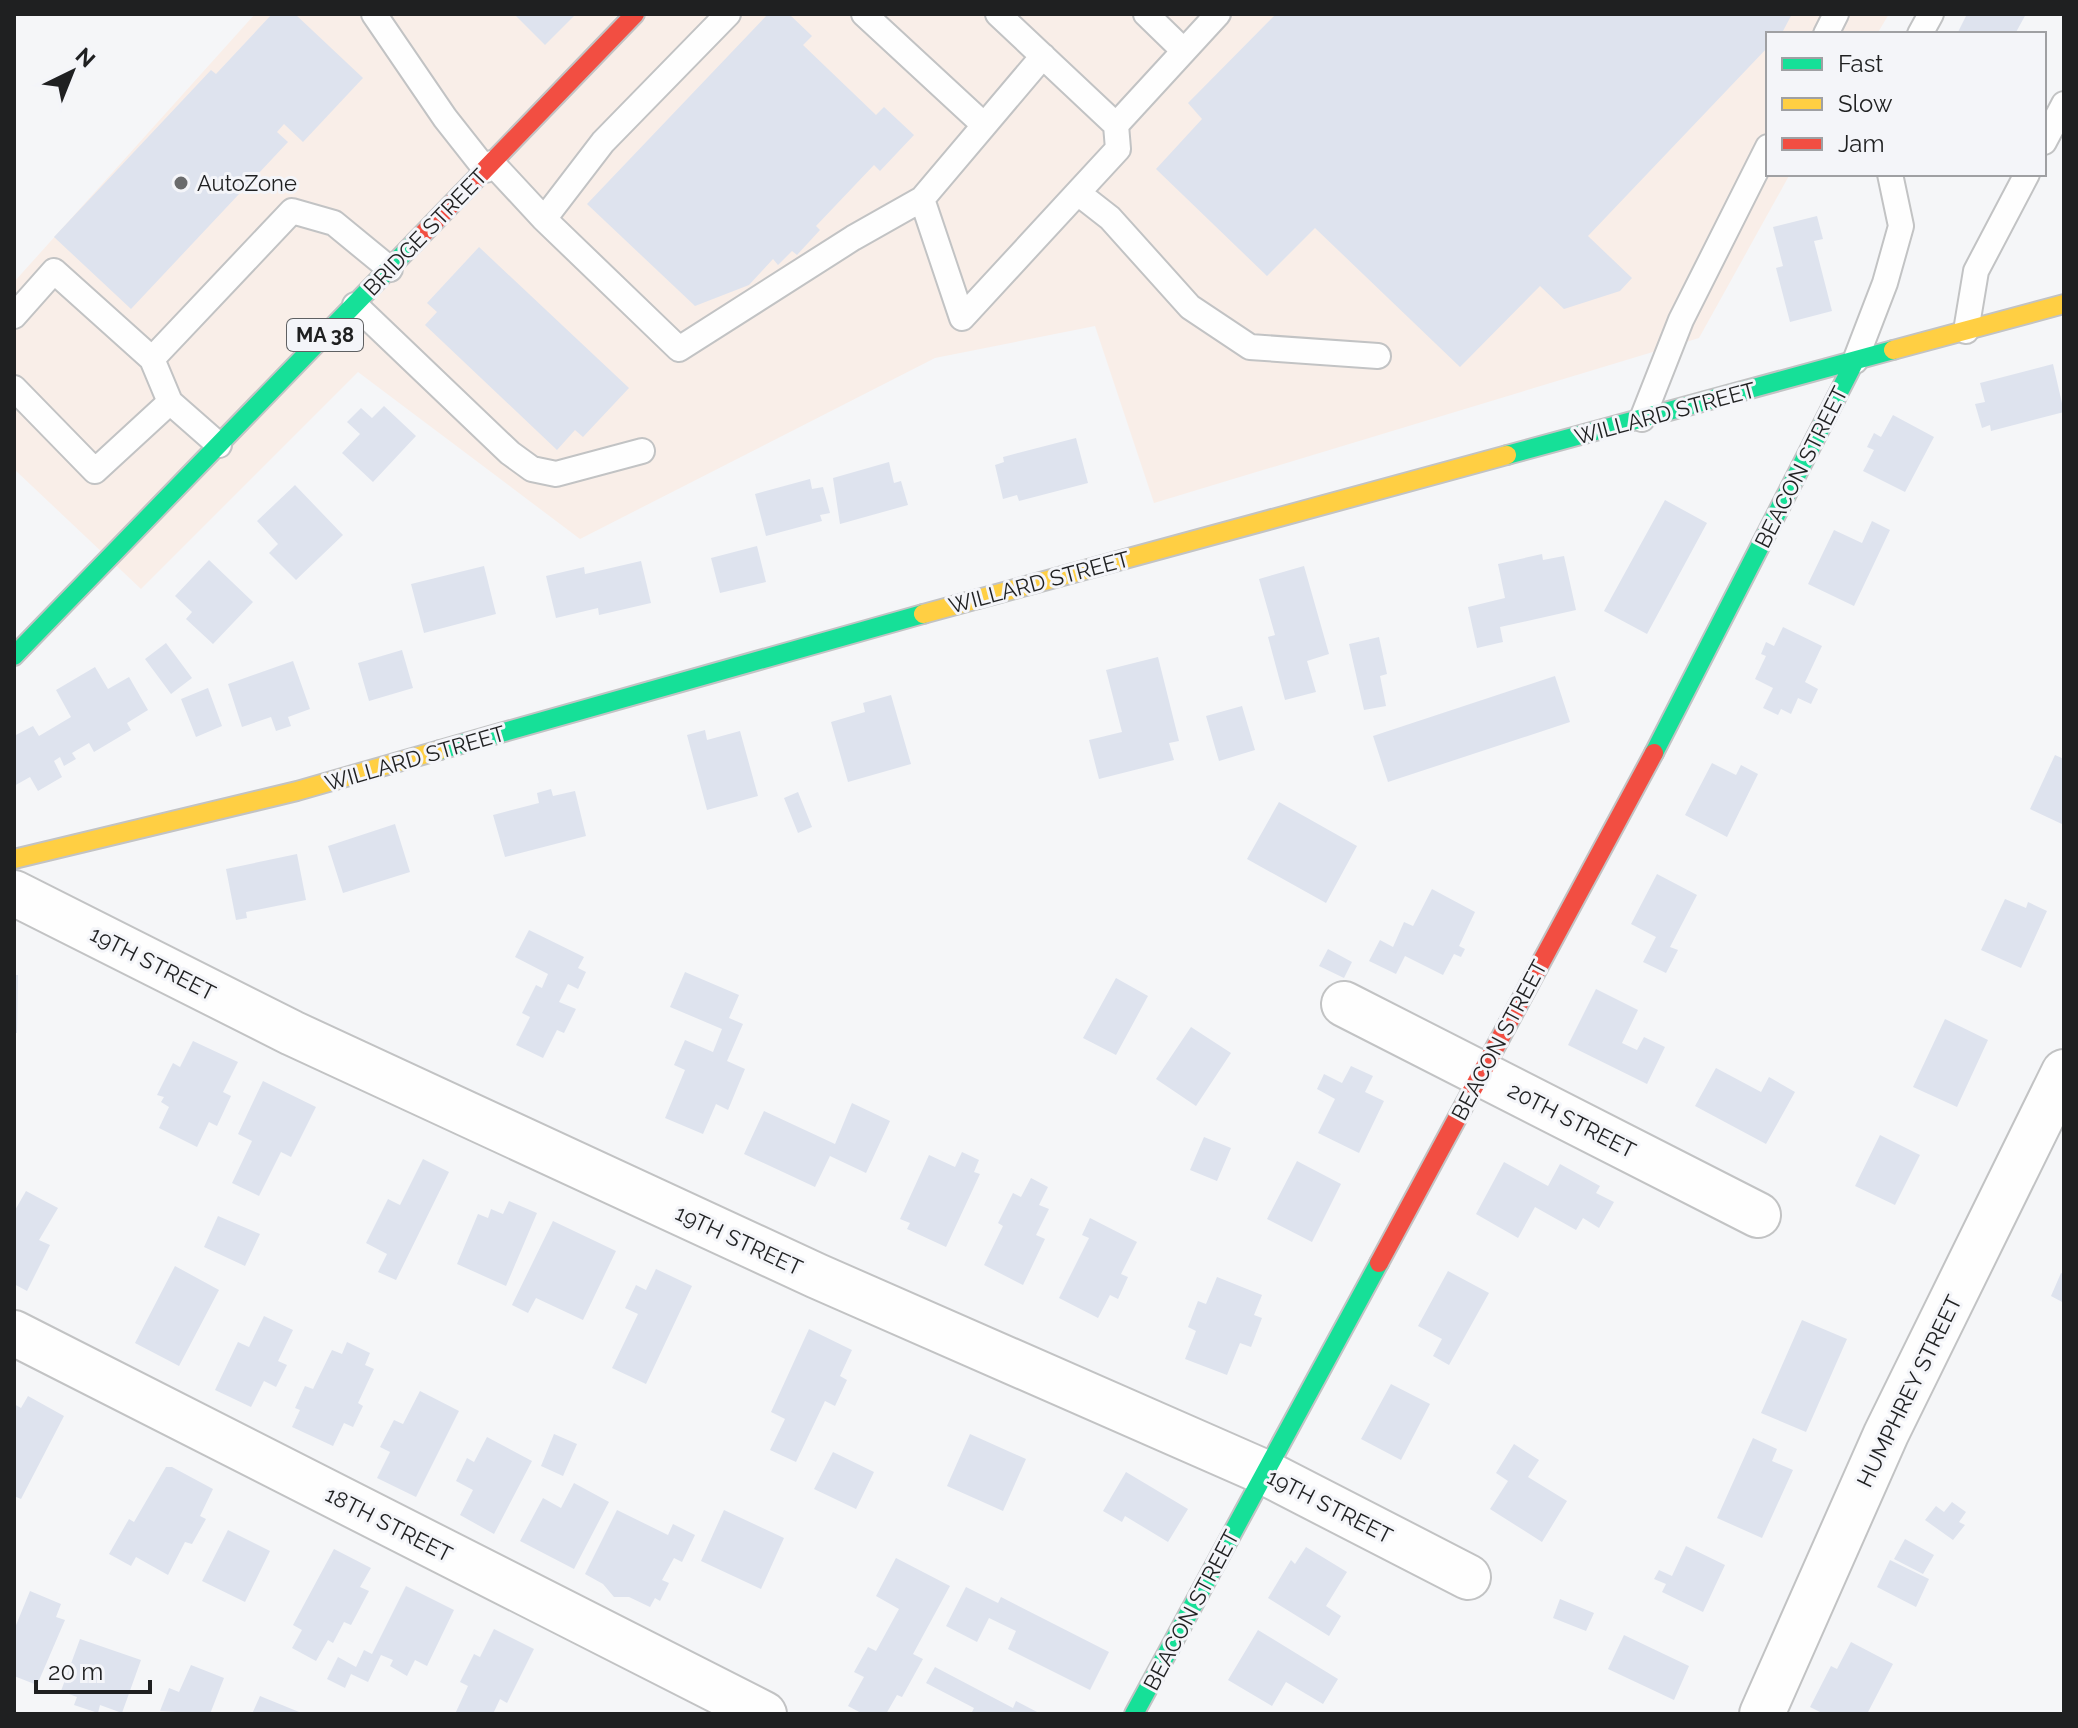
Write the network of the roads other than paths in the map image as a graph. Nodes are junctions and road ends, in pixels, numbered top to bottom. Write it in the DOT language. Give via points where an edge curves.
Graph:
graph roads {
  1 [pos="374,14"];
  2 [pos="635,14"];
  3 [pos="728,14"];
  4 [pos="864,14"];
  5 [pos="998,14"];
  6 [pos="1146,14"];
  7 [pos="1218,14"];
  8 [pos="1836,14"];
  9 [pos="1931,14"];
  10 [pos="1827,32"];
  11 [pos="1921,32"];
  12 [pos="1184,51"];
  13 [pos="1043,56"];
  14 [pos="2064,104"];
  15 [pos="984,125"];
  16 [pos="1116,125"];
  17 [pos="2046,138"];
  18 [pos="1766,151"];
  19 [pos="489,166"];
  20 [pos="1890,176"];
  21 [pos="2026,176"];
  22 [pos="1078,193"];
  23 [pos="922,199"];
  24 [pos="544,219"];
  25 [pos="390,269"];
  26 [pos="2064,304"];
  27 [pos="355,305"];
  28 [pos="14,316"];
  29 [pos="1966,331"];
  30 [pos="1378,356"];
  31 [pos="152,359"];
  32 [pos="1855,361"];
  33 [pos="14,388"];
  34 [pos="170,402"];
  35 [pos="1642,419"];
  36 [pos="219,445"];
  37 [pos="642,451"];
  38 [pos="14,656"];
  39 [pos="14,859"];
  40 [pos="14,893"];
  41 [pos="1344,1004"];
  42 [pos="2064,1072"];
  43 [pos="1481,1074"];
  44 [pos="1758,1215"];
  45 [pos="14,1333"];
  46 [pos="1266,1473"];
  47 [pos="1468,1577"];
  48 [pos="764,1714"];
  49 [pos="1134,1714"];
  50 [pos="1762,1714"];
  1 -- 19 [label="lane" via="445,118"];
  2 -- 19 [label="main road, BRIDGE STREET / MA 38"];
  3 -- 24 [label="lane" via="603,142"];
  4 -- 15 [label="lane"];
  5 -- 13 [label="lane"];
  6 -- 12 [label="lane"];
  7 -- 12 [label="lane"];
  8 -- 10 [label="lane"];
  9 -- 11 [label="lane"];
  12 -- 16 [label="lane"];
  13 -- 15 [label="lane"];
  13 -- 16 [label="lane"];
  14 -- 17 [label="lane"];
  15 -- 23 [label="lane"];
  16 -- 22 [label="lane" via="1118,149"];
  18 -- 35 [label="lane" via="1681,320"];
  19 -- 24 [label="lane"];
  19 -- 25 [label="main road, BRIDGE STREET / MA 38"];
  20 -- 32 [label="lane" via="1901,226"];
  21 -- 29 [label="lane" via="1976,271"];
  22 -- 23 [label="lane" via="962,318"];
  22 -- 30 [label="lane" via="1110,218 1190,307 1250,347"];
  23 -- 24 [label="lane" via="679,349"];
  25 -- 27 [label="main road, BRIDGE STREET / MA 38"];
  25 -- 31 [label="lane" via="334,223 292,211"];
  26 -- 29 [label="main road, WILLARD STREET"];
  27 -- 36 [label="main road, BRIDGE STREET / MA 38"];
  27 -- 37 [label="lane" via="532,469 556,474"];
  28 -- 31 [label="lane" via="54,271"];
  29 -- 32 [label="main road, WILLARD STREET"];
  31 -- 34 [label="lane"];
  32 -- 35 [label="main road, WILLARD STREET"];
  32 -- 43 [label="main road, BEACON STREET" via="1668,728"];
  33 -- 34 [label="lane" via="95,471"];
  34 -- 36 [label="lane"];
  35 -- 39 [label="main road, WILLARD STREET" via="960,603 297,791"];
  36 -- 38 [label="main road, BRIDGE STREET / MA 38"];
  40 -- 46 [label="street, 19TH STREET" via="321,1047 817,1276"];
  41 -- 43 [label="street, 20TH STREET"];
  42 -- 50 [label="street, HUMPHREY STREET" via="1886,1434"];
  43 -- 44 [label="street, 20TH STREET"];
  43 -- 46 [label="main road, BEACON STREET"];
  45 -- 48 [label="street, 18TH STREET"];
  46 -- 47 [label="street, 19TH STREET"];
  46 -- 49 [label="main road, BEACON STREET"];
}
